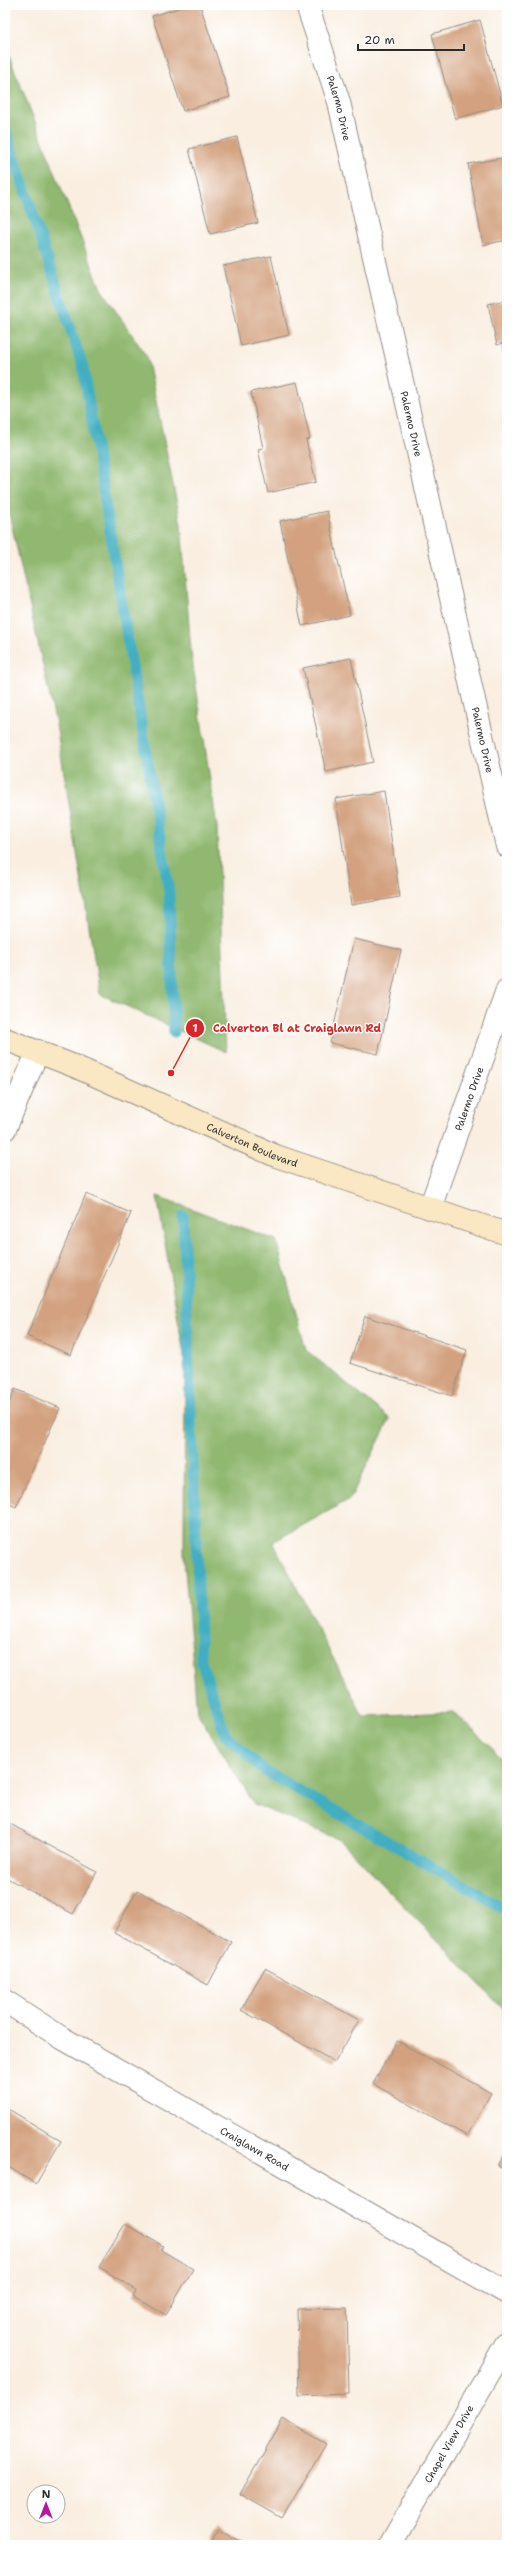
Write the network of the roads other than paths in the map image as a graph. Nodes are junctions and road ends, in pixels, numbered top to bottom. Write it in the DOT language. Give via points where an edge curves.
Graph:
graph roads {
  1 [pos="307,5"];
  2 [pos="500,786"];
  3 [pos="507,846"];
  4 [pos="507,990"];
  5 [pos="5,1039"];
  6 [pos="38,1051"];
  7 [pos="5,1129"];
  8 [pos="430,1208"];
  9 [pos="507,1234"];
  10 [pos="5,2001"];
  11 [pos="507,2293"];
  12 [pos="507,2342"];
  13 [pos="390,2545"];
  1 -- 2 [label="street, Palermo Drive" via="339,102"];
  2 -- 3 [label="street, Palermo Drive"];
  4 -- 8 [label="street, Palermo Drive"];
  5 -- 6 [label="street, Calverton Boulevard"];
  6 -- 7 [label="street"];
  6 -- 8 [label="street, Calverton Boulevard" via="276,1156"];
  8 -- 9 [label="street, Calverton Boulevard"];
  10 -- 11 [label="street, Craiglawn Road" via="62,2038"];
  12 -- 13 [label="street, Chapel View Drive"];
}
